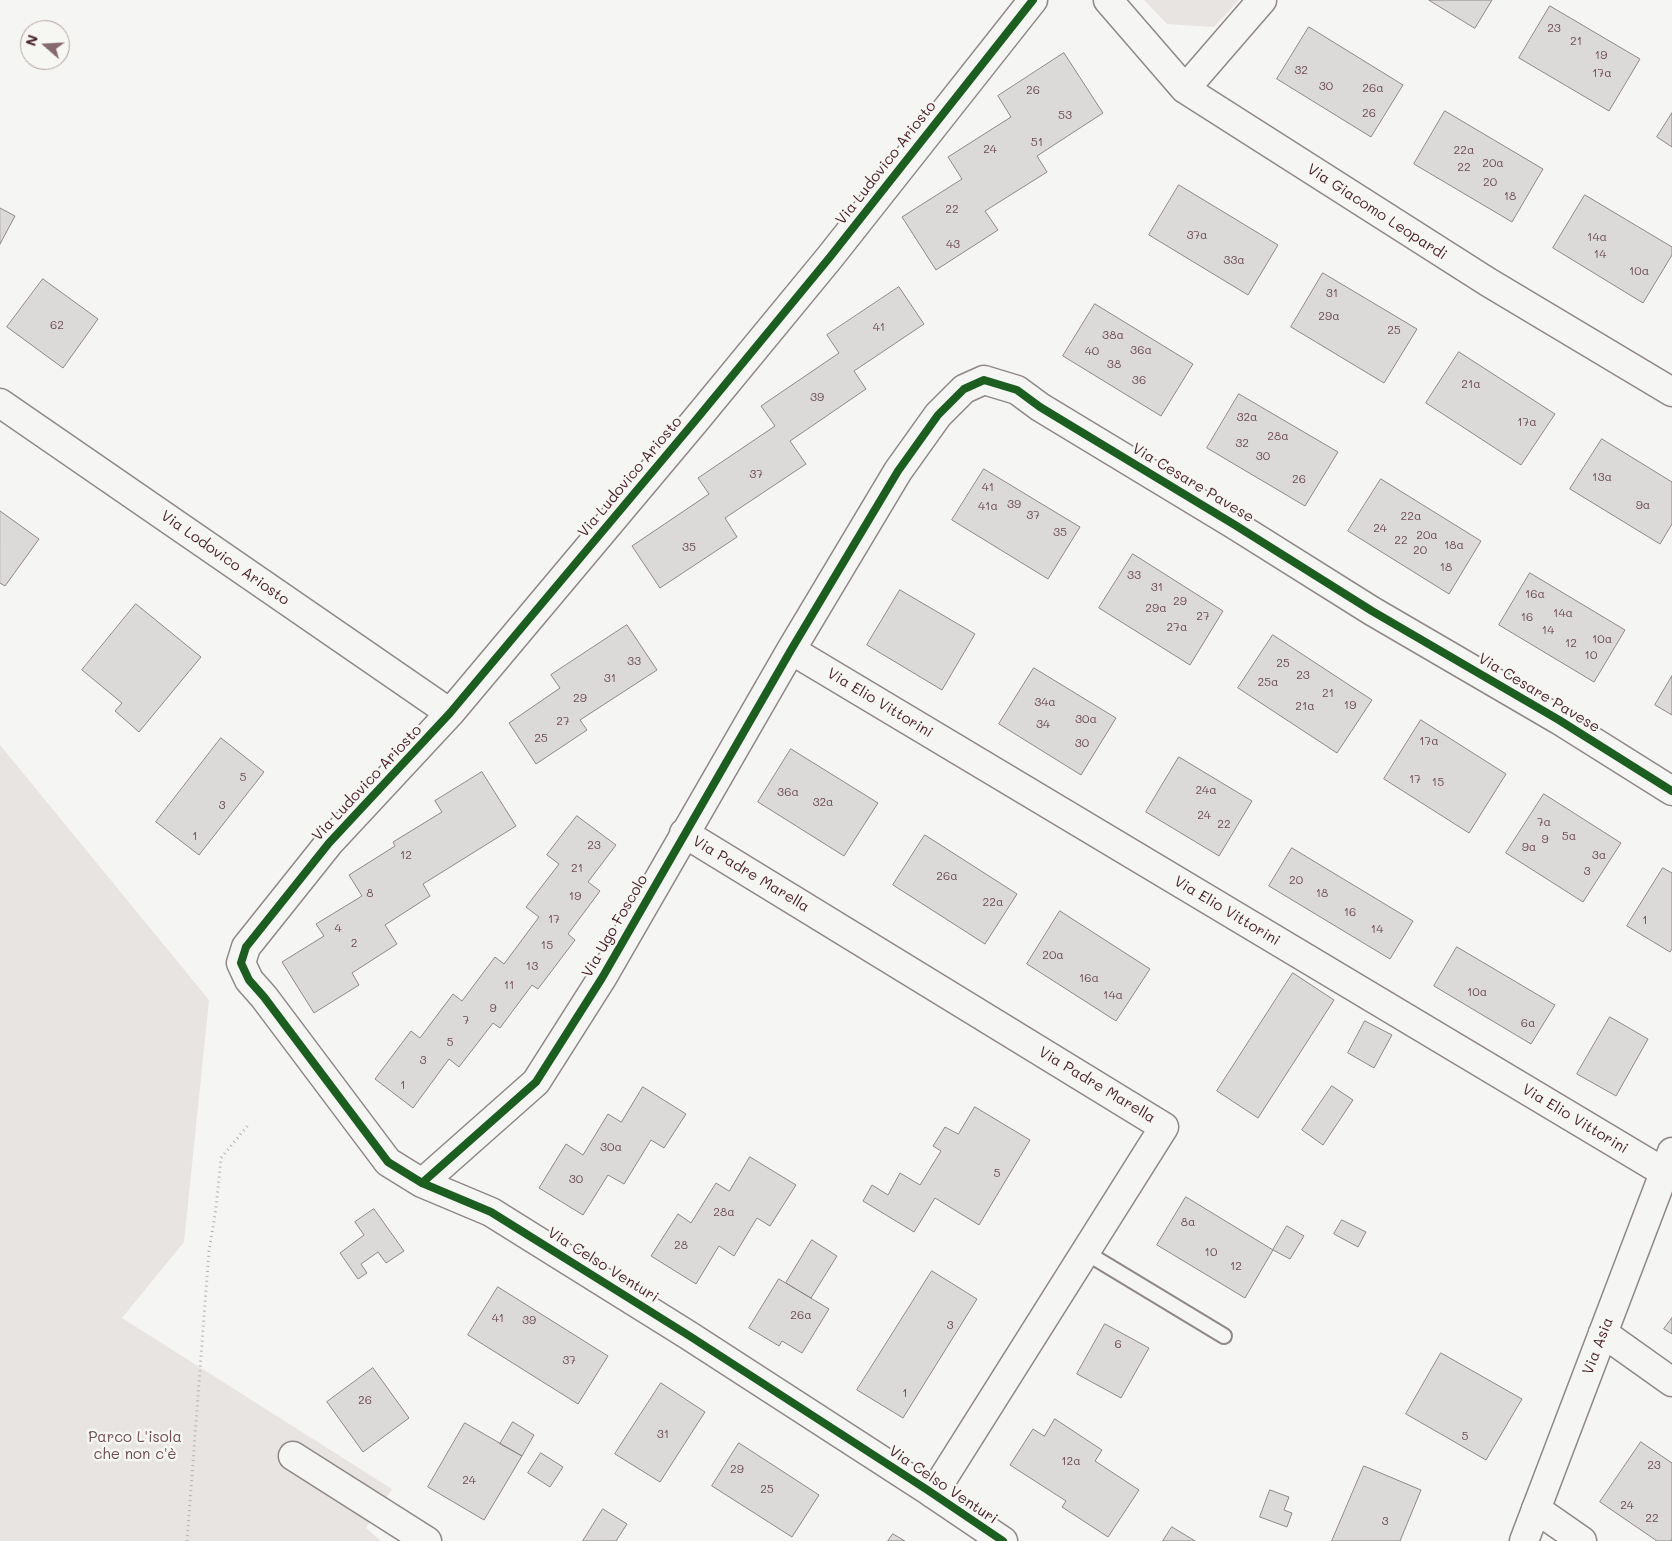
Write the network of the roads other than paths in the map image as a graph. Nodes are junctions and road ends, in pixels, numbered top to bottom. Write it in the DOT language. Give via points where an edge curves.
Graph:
graph roads {
  1 [pos="1033,0"];
  2 [pos="1108,0"];
  3 [pos="1262,0"];
  4 [pos="1184,89"];
  5 [pos="1672,392"];
  6 [pos="0,403"];
  7 [pos="791,650"];
  8 [pos="450,713"];
  9 [pos="1672,790"];
  10 [pos="684,833"];
  11 [pos="241,963"];
  12 [pos="1670,1167"];
  13 [pos="422,1183"];
  14 [pos="1085,1252"];
  15 [pos="1603,1333"];
  16 [pos="1224,1336"];
  17 [pos="1672,1382"];
  18 [pos="293,1456"];
  19 [pos="932,1494"];
  20 [pos="1536,1508"];
  21 [pos="427,1541"];
  22 [pos="1003,1541"];
  23 [pos="1524,1541"];
  24 [pos="1582,1541"];
  1 -- 8 [label="street, Via Ludovico Ariosto" via="812,280"];
  2 -- 4 [label="street, Via Giacomo Leopardi"];
  3 -- 4 [label="street"];
  4 -- 5 [label="street, Via Giacomo Leopardi" via="1488,282"];
  6 -- 8 [label="street, Via Lodovico Ariosto"];
  7 -- 9 [label="street, Via Cesare Pavese" via="898,471 938,415 964,389 984,380 1017,390 1372,611"];
  7 -- 10 [label="street, Via Ugo Foscolo"];
  7 -- 12 [label="street, Via Elio Vittorini"];
  8 -- 11 [label="street, Via Ludovico Ariosto" via="329,843 246,946"];
  10 -- 13 [label="street, Via Ugo Foscolo" via="602,978 536,1082"];
  10 -- 14 [label="street, Via Padre Marella" via="1164,1126"];
  11 -- 13 [label="street, Via Celso Venturi" via="249,980 388,1162"];
  12 -- 15 [label="street, Via Asia"];
  13 -- 19 [label="street, Via Celso Venturi" via="491,1212 688,1335"];
  14 -- 16 [label="lane"];
  14 -- 19 [label="street, Via Padre Marella"];
  15 -- 17 [label="street"];
  15 -- 20 [label="street, Via Asia"];
  18 -- 21 [label="street"];
  19 -- 22 [label="street, Via Celso Venturi"];
  20 -- 23 [label="street, Via Asia"];
  20 -- 24 [label="street"];
}
